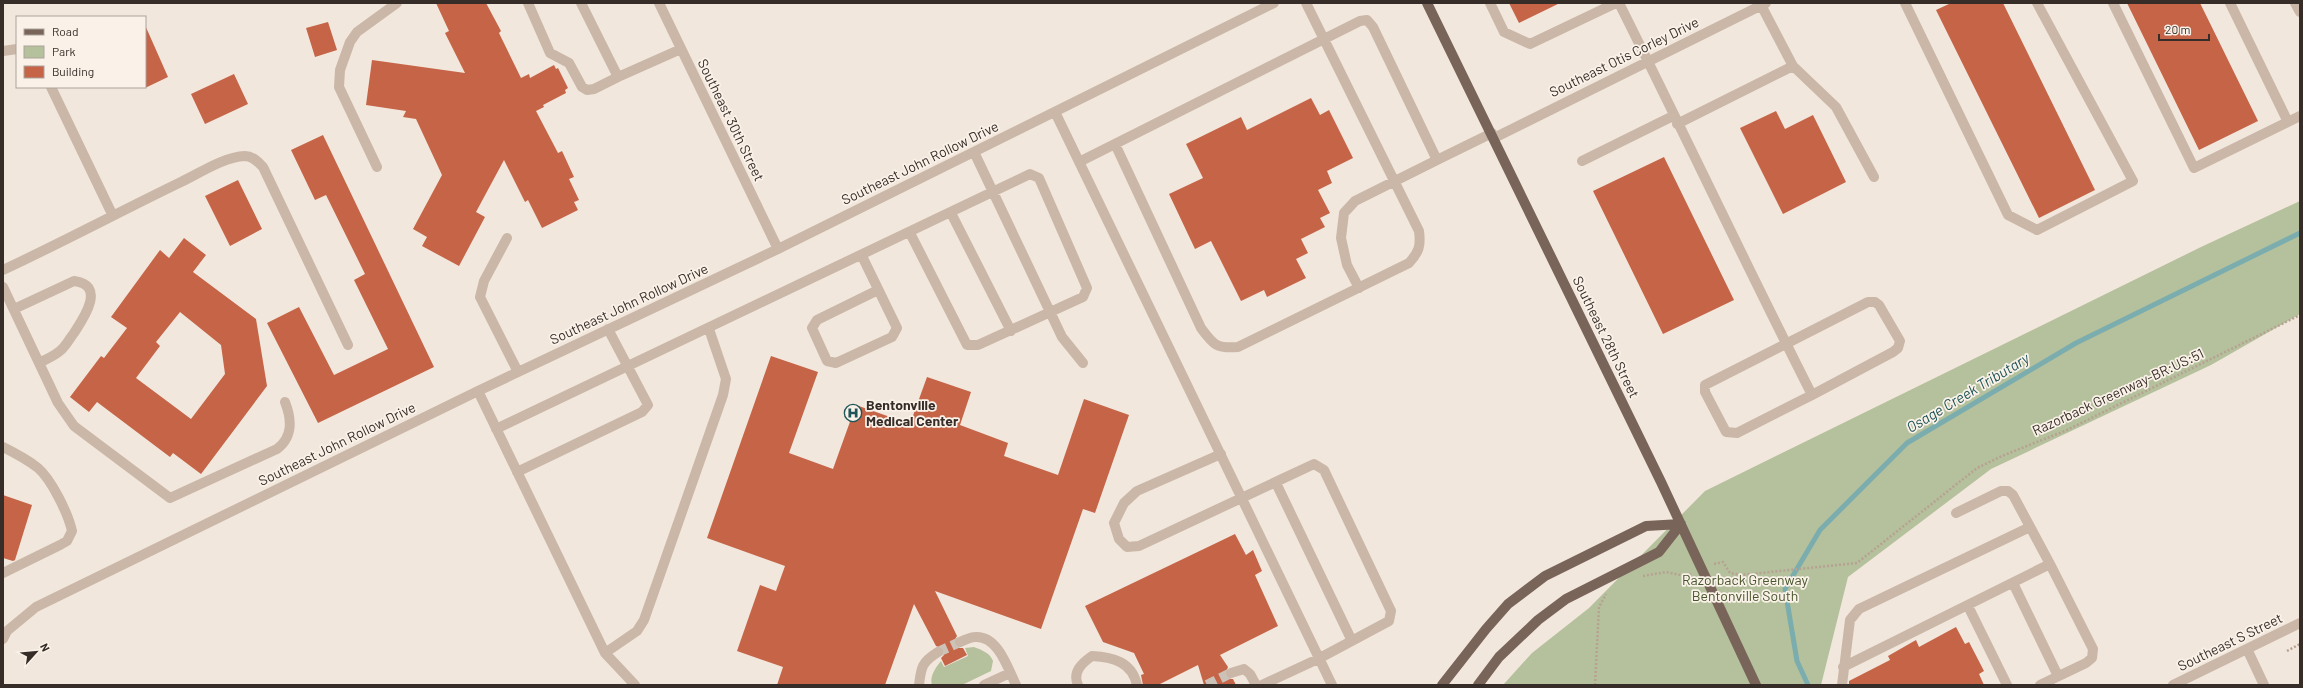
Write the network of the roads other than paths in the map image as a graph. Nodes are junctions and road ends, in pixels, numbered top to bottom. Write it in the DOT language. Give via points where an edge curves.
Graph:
graph roads {
  1 [pos="396,3"];
  2 [pos="528,3"];
  3 [pos="581,3"];
  4 [pos="659,3"];
  5 [pos="1274,3"];
  6 [pos="1306,3"];
  7 [pos="1427,3"];
  8 [pos="1490,3"];
  9 [pos="1617,3"];
  10 [pos="1905,3"];
  11 [pos="2037,3"];
  12 [pos="2113,3"];
  13 [pos="2230,3"];
  14 [pos="2295,3"];
  15 [pos="1764,4"];
  16 [pos="2300,12"];
  17 [pos="1323,39"];
  18 [pos="16,48"];
  19 [pos="681,49"];
  20 [pos="3,51"];
  21 [pos="1647,61"];
  22 [pos="1793,66"];
  23 [pos="618,77"];
  24 [pos="51,88"];
  25 [pos="1055,112"];
  26 [pos="2300,116"];
  27 [pos="1675,120"];
  28 [pos="2288,122"];
  29 [pos="1493,135"];
  30 [pos="1115,144"];
  31 [pos="974,152"];
  32 [pos="1438,160"];
  33 [pos="1582,161"];
  34 [pos="1079,162"];
  35 [pos="378,167"];
  36 [pos="1874,177"];
  37 [pos="1394,182"];
  38 [pos="994,193"];
  39 [pos="951,213"];
  40 [pos="112,214"];
  41 [pos="910,233"];
  42 [pos="507,238"];
  43 [pos="778,249"];
  44 [pos="862,256"];
  45 [pos="3,270"];
  46 [pos="3,287"];
  47 [pos="1359,288"];
  48 [pos="878,290"];
  49 [pos="14,310"];
  50 [pos="1052,313"];
  51 [pos="608,329"];
  52 [pos="709,329"];
  53 [pos="1011,331"];
  54 [pos="348,345"];
  55 [pos="1787,345"];
  56 [pos="39,363"];
  57 [pos="1083,363"];
  58 [pos="628,367"];
  59 [pos="518,372"];
  60 [pos="478,391"];
  61 [pos="1812,395"];
  62 [pos="284,402"];
  63 [pos="496,429"];
  64 [pos="3,446"];
  65 [pos="1220,454"];
  66 [pos="518,472"];
  67 [pos="1276,483"];
  68 [pos="1243,499"];
  69 [pos="1956,513"];
  70 [pos="1681,524"];
  71 [pos="2030,527"];
  72 [pos="2050,564"];
  73 [pos="3,573"];
  74 [pos="2013,583"];
  75 [pos="1968,606"];
  76 [pos="2300,624"];
  77 [pos="3,639"];
  78 [pos="1352,641"];
  79 [pos="960,642"];
  80 [pos="2247,649"];
  81 [pos="938,652"];
  82 [pos="605,653"];
  83 [pos="1318,659"];
  84 [pos="1843,667"];
  85 [pos="1010,673"];
  86 [pos="1231,673"];
  87 [pos="2058,676"];
  88 [pos="1281,681"];
  89 [pos="634,685"];
  90 [pos="919,685"];
  91 [pos="984,685"];
  92 [pos="1016,685"];
  93 [pos="1078,685"];
  94 [pos="1137,685"];
  95 [pos="1256,685"];
  96 [pos="1262,685"];
  97 [pos="1332,685"];
  98 [pos="1442,685"];
  99 [pos="1478,685"];
  100 [pos="1756,685"];
  101 [pos="1842,685"];
  102 [pos="2007,685"];
  103 [pos="2040,685"];
  104 [pos="2173,685"];
  105 [pos="2264,685"];
  1 -- 35 [label="street" via="357,32 350,42 340,70 339,87"];
  2 -- 23 [label="street" via="550,53 569,63 582,87 587,90 594,89"];
  3 -- 23 [label="street"];
  4 -- 19 [label="street, Southeast 30th Street"];
  5 -- 25 [label="street, Southeast John Rollow Drive"];
  6 -- 17 [label="street"];
  7 -- 29 [label="main road, Southeast 28th Street"];
  8 -- 9 [label="street" via="1504,32 1530,44"];
  9 -- 21 [label="street"];
  10 -- 11 [label="street" via="2008,215 2037,230 2133,181"];
  12 -- 28 [label="street" via="2194,168"];
  13 -- 28 [label="street"];
  14 -- 16 [label="street"];
  15 -- 21 [label="street, Southeast Otis Corley Drive"];
  15 -- 22 [label="street"];
  17 -- 30 [label="street"];
  17 -- 32 [label="street" via="1367,20 1373,27"];
  17 -- 37 [label="street"];
  18 -- 20 [label="street"];
  19 -- 23 [label="street"];
  19 -- 43 [label="street, Southeast 30th Street"];
  21 -- 27 [label="street"];
  21 -- 29 [label="street, Southeast Otis Corley Drive"];
  22 -- 27 [label="street"];
  22 -- 36 [label="street" via="1836,107"];
  24 -- 40 [label="street"];
  25 -- 31 [label="street, Southeast John Rollow Drive"];
  25 -- 34 [label="street"];
  26 -- 28 [label="street"];
  27 -- 33 [label="street"];
  27 -- 55 [label="street"];
  29 -- 32 [label="street, Southeast Otis Corley Drive"];
  29 -- 70 [label="main road, Southeast 28th Street"];
  30 -- 34 [label="street"];
  30 -- 47 [label="street" via="1201,328 1213,344 1225,348 1238,347"];
  31 -- 38 [label="street"];
  31 -- 43 [label="street, Southeast John Rollow Drive"];
  32 -- 37 [label="street, Southeast Otis Corley Drive"];
  34 -- 65 [label="street"];
  37 -- 47 [label="street" via="1355,201 1344,214 1341,238 1347,265"];
  37 -- 47 [label="street" via="1418,231 1421,245 1409,263"];
  38 -- 39 [label="street"];
  38 -- 50 [label="street"];
  38 -- 50 [label="street" via="1030,174 1039,178 1088,288 1083,297"];
  39 -- 41 [label="street"];
  39 -- 53 [label="street"];
  40 -- 45 [label="street" via="88,230"];
  40 -- 54 [label="street" via="224,161 247,156 257,161 263,167"];
  41 -- 44 [label="street"];
  41 -- 53 [label="street" via="968,345 978,345"];
  42 -- 59 [label="street" via="484,281 480,297"];
  43 -- 51 [label="street, Southeast John Rollow Drive"];
  44 -- 48 [label="street"];
  44 -- 52 [label="street"];
  46 -- 49 [label="street"];
  48 -- 48 [label="street" via="897,328 892,337 836,363 826,361 812,328 817,320"];
  49 -- 56 [label="street"];
  49 -- 56 [label="street" via="71,282 79,282 88,289 91,303 88,312 62,350"];
  50 -- 53 [label="street"];
  50 -- 57 [label="street" via="1062,337"];
  51 -- 58 [label="street"];
  51 -- 59 [label="street, Southeast John Rollow Drive"];
  52 -- 58 [label="street"];
  52 -- 82 [label="street" via="726,379 724,395 644,620 637,631"];
  55 -- 61 [label="street"];
  55 -- 61 [label="street" via="1710,382 1705,385 1705,392 1726,432 1731,434"];
  55 -- 61 [label="street" via="1868,302 1879,305 1900,341 1894,352"];
  56 -- 62 [label="street" via="58,403 74,426 170,498 277,450 284,444 291,423"];
  58 -- 63 [label="street"];
  58 -- 66 [label="street" via="648,404 642,412"];
  59 -- 60 [label="street, Southeast John Rollow Drive"];
  60 -- 63 [label="street"];
  60 -- 77 [label="street, Southeast John Rollow Drive" via="36,607 7,630"];
  63 -- 66 [label="street"];
  64 -- 73 [label="street" via="39,469 53,489 72,531 60,545"];
  65 -- 68 [label="street"];
  65 -- 68 [label="street" via="1137,491 1118,512 1114,523 1119,539 1127,547 1139,546"];
  66 -- 82 [label="street"];
  67 -- 68 [label="street"];
  67 -- 78 [label="street"];
  67 -- 78 [label="street" via="1314,464 1324,470 1391,611 1389,621"];
  68 -- 83 [label="street"];
  69 -- 71 [label="street" via="2001,491 2008,491"];
  70 -- 98 [label="main road" via="1646,526 1545,576 1508,604"];
  70 -- 99 [label="main road" via="1659,552 1566,599 1538,620 1499,657"];
  70 -- 100 [label="main road, Southeast 28th Street"];
  71 -- 72 [label="street"];
  71 -- 84 [label="street" via="1859,609 1850,620"];
  72 -- 74 [label="street"];
  72 -- 87 [label="street" via="2093,649 2092,658 2086,663"];
  74 -- 75 [label="street"];
  74 -- 87 [label="street"];
  75 -- 84 [label="street"];
  75 -- 102 [label="street"];
  76 -- 80 [label="street, Southeast S Street"];
  78 -- 83 [label="street"];
  79 -- 85 [label="street" via="975,637 987,639 996,647"];
  80 -- 104 [label="street, Southeast S Street"];
  80 -- 105 [label="street"];
  81 -- 90 [label="street" via="921,667"];
  82 -- 89 [label="street"];
  83 -- 88 [label="street"];
  83 -- 97 [label="street"];
  84 -- 101 [label="street"];
  85 -- 91 [label="street"];
  85 -- 92 [label="street"];
  86 -- 95 [label="street" via="1244,669"];
  87 -- 103 [label="street"];
  88 -- 96 [label="street"];
  93 -- 94 [label="street" via="1077,671 1082,663 1092,656 1111,657 1128,666"];
}
